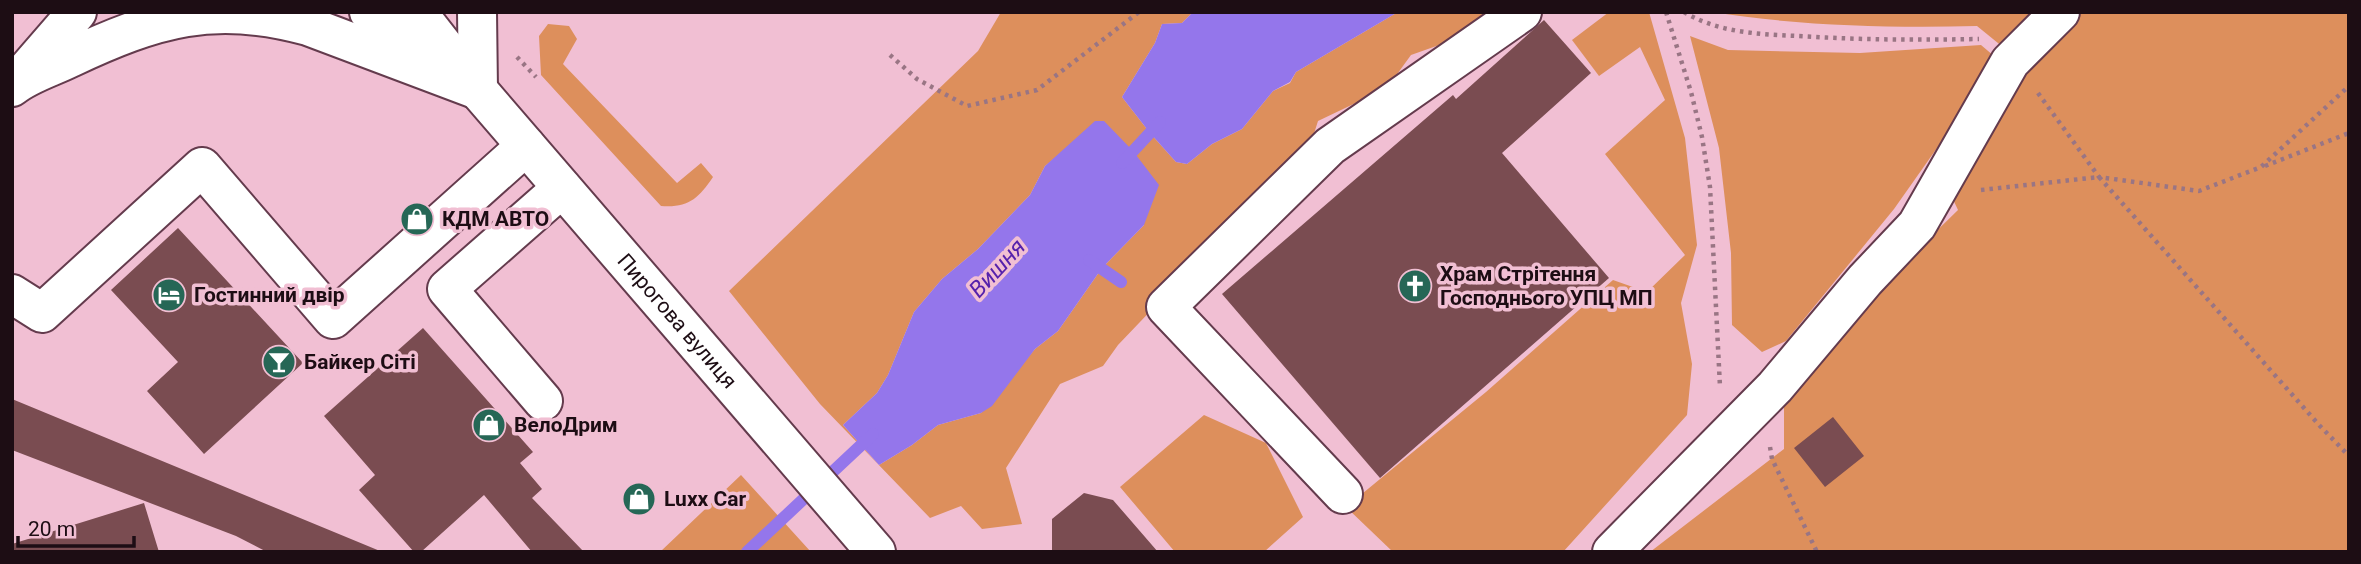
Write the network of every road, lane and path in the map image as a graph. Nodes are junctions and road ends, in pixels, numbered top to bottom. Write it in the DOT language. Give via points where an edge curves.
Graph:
graph roads {
  1 [pos="77,12"];
  2 [pos="369,12"];
  3 [pos="417,12"];
  4 [pos="477,12"];
  5 [pos="1139,12"];
  6 [pos="1522,12"];
  7 [pos="1666,12"];
  8 [pos="1684,12"];
  9 [pos="2060,12"];
  10 [pos="890,55"];
  11 [pos="2010,62"];
  12 [pos="14,85"];
  13 [pos="2349,86"];
  14 [pos="478,90"];
  15 [pos="2349,133"];
  16 [pos="526,146"];
  17 [pos="2261,167"];
  18 [pos="2099,177"];
  19 [pos="562,188"];
  20 [pos="1970,196"];
  21 [pos="12,294"];
  22 [pos="1775,387"];
  23 [pos="543,401"];
  24 [pos="1723,440"];
  25 [pos="2349,456"];
  26 [pos="1343,494"];
  27 [pos="876,552"];
  28 [pos="1612,552"];
  29 [pos="1816,552"];
  1 -- 12 [label="main road"];
  2 -- 14 [label="main road, Пирогова вулиця"];
  3 -- 14 [label="main road, Пирогова вулиця"];
  4 -- 14 [label="main road"];
  5 -- 10 [label="path" via="1037,90 967,106 917,79"];
  6 -- 26 [label="main road" via="1329,146 1166,307"];
  7 -- 24 [label="path" via="1691,92 1710,187"];
  8 -- 11 [label="path" via="1726,30 1755,34 1896,41 1982,38"];
  9 -- 11 [label="main road"];
  11 -- 18 [label="path" via="2028,78"];
  11 -- 22 [label="main road" via="1917,225"];
  12 -- 14 [label="main road" via="144,26 222,13 280,18 308,26"];
  13 -- 17 [label="path"];
  14 -- 16 [label="main road, Пирогова вулиця"];
  15 -- 17 [label="path"];
  16 -- 19 [label="main road, Пирогова вулиця"];
  16 -- 21 [label="main road" via="333,319 202,167 42,313"];
  17 -- 18 [label="path" via="2199,191"];
  18 -- 20 [label="path" via="1981,190"];
  18 -- 25 [label="path"];
  19 -- 23 [label="main road" via="447,289"];
  19 -- 27 [label="main road, Пирогова вулиця"];
  22 -- 24 [label="main road"];
  22 -- 29 [label="path" via="1767,437 1772,459"];
  24 -- 28 [label="main road"];
}
